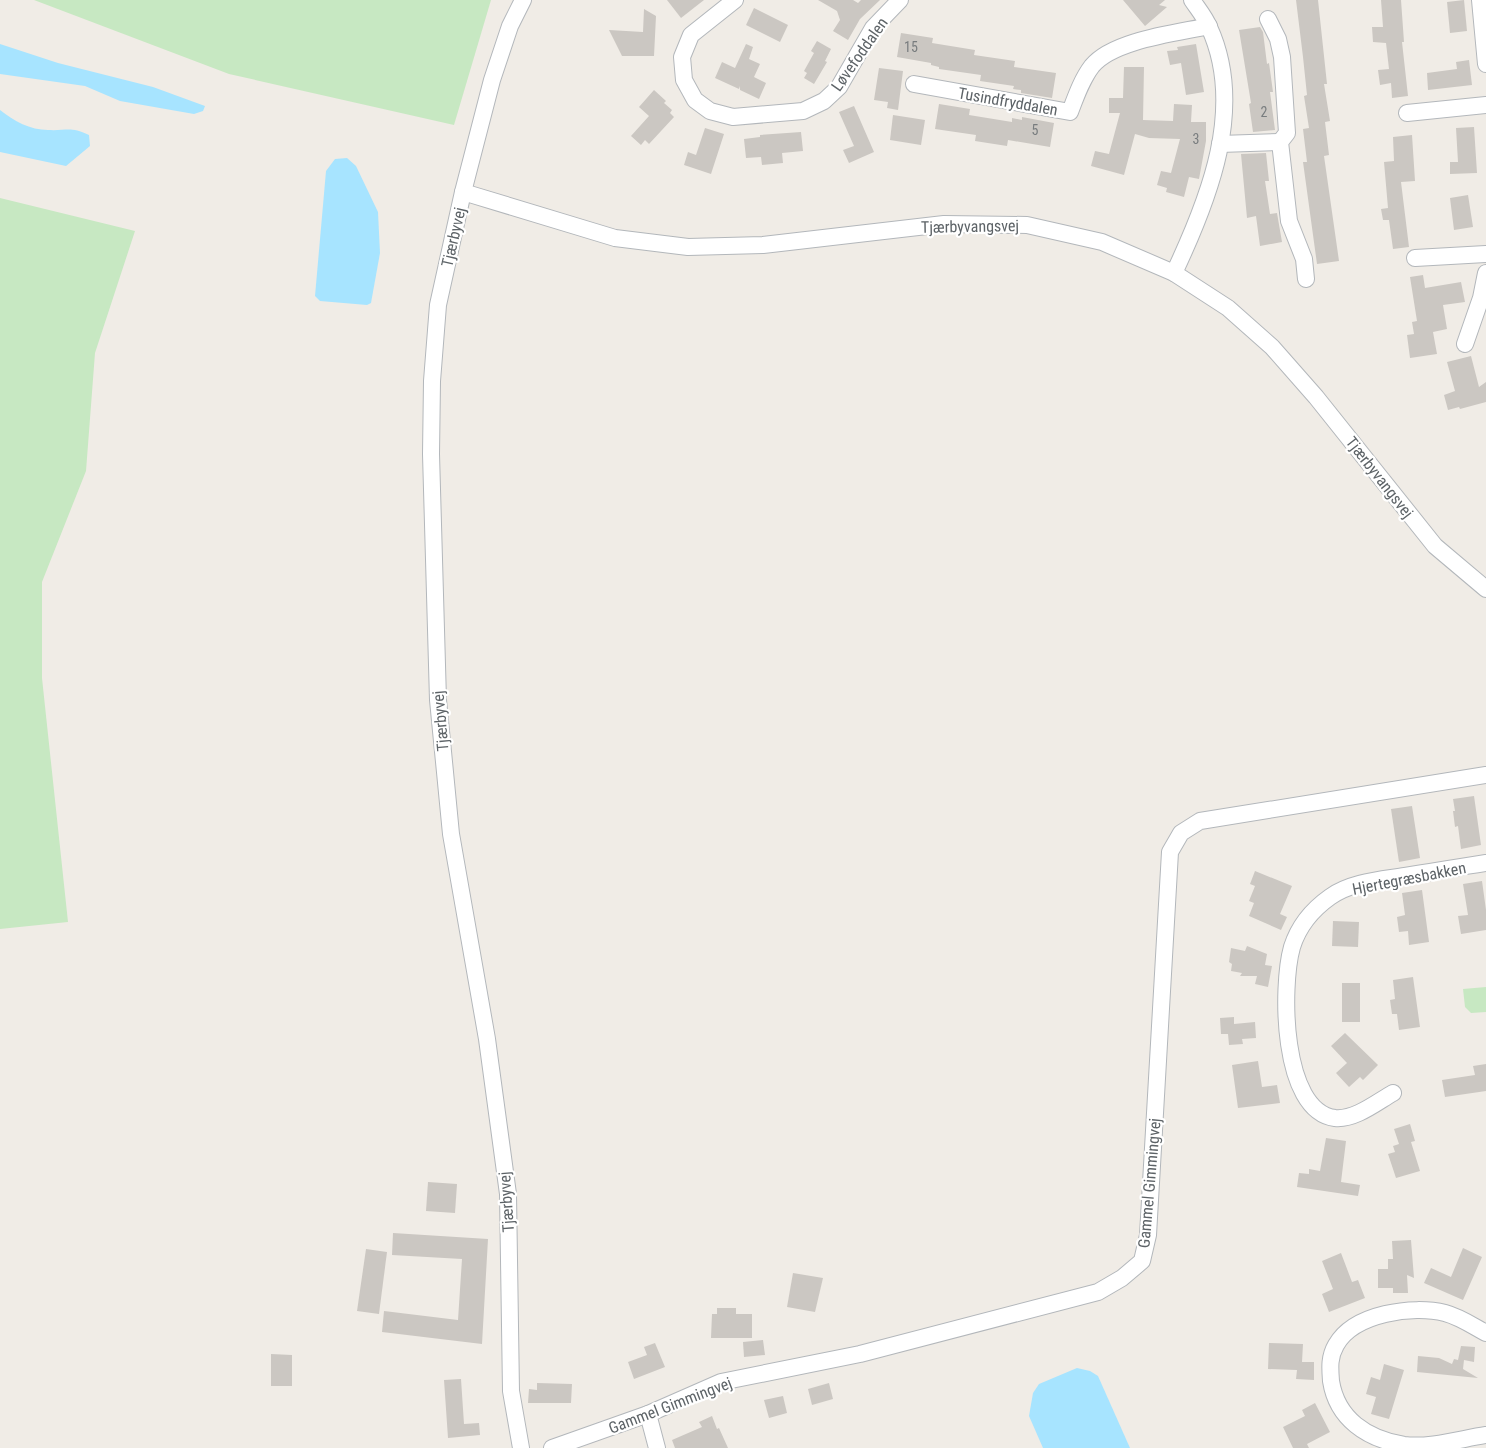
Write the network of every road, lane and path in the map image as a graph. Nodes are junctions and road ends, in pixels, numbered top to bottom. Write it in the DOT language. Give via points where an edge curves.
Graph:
graph roads {
  1 [pos="523,0"];
  2 [pos="735,0"];
  3 [pos="900,0"];
  4 [pos="1192,0"];
  5 [pos="1479,0"];
  6 [pos="1268,20"];
  7 [pos="1209,26"];
  8 [pos="1486,64"];
  9 [pos="914,84"];
  10 [pos="1486,105"];
  11 [pos="1407,113"];
  12 [pos="1280,142"];
  13 [pos="1220,144"];
  14 [pos="463,192"];
  15 [pos="1486,254"];
  16 [pos="1415,258"];
  17 [pos="1174,273"];
  18 [pos="1486,273"];
  19 [pos="1306,279"];
  20 [pos="1465,344"];
  21 [pos="1486,590"];
  22 [pos="1486,775"];
  23 [pos="1486,863"];
  24 [pos="1393,1093"];
  25 [pos="1486,1333"];
  26 [pos="648,1414"];
  27 [pos="1486,1434"];
  28 [pos="521,1448"];
  29 [pos="552,1448"];
  30 [pos="657,1448"];
  1 -- 14 [label="street, Tjærbyvej" via="492,80"];
  2 -- 3 [label="street, Løvefoddalen" via="691,35 682,57 684,80 695,100 710,111 733,117 803,111 824,101 839,87 873,28"];
  4 -- 7 [label="street"];
  5 -- 8 [label="street"];
  6 -- 12 [label="street" via="1282,57 1287,133"];
  7 -- 9 [label="street, Tusindfryddalen" via="1111,50 1093,65 1070,112"];
  7 -- 13 [label="street" via="1221,60 1225,93"];
  10 -- 11 [label="street"];
  12 -- 13 [label="street"];
  12 -- 19 [label="street" via="1289,221 1304,259"];
  13 -- 17 [label="street" via="1197,225"];
  14 -- 17 [label="street, Tjærbyvangsvej" via="615,238 687,247 763,245 944,224 1027,225 1102,243"];
  14 -- 28 [label="street, Tjærbyvej" via="438,305 432,381 430,454 438,700 451,834 487,1038 508,1194 511,1391"];
  15 -- 16 [label="street"];
  17 -- 21 [label="street, Tjærbyvangsvej" via="1228,308 1272,347 1435,546"];
  18 -- 20 [label="street" via="1482,298"];
  22 -- 26 [label="street, Gammel Gimmingvej" via="1200,821 1181,833 1170,852 1148,1235 1142,1261 1122,1278 1098,1292 860,1354 721,1382"];
  23 -- 24 [label="street, Hjertegræsbakken" via="1363,883 1333,895 1308,915 1293,946 1287,1032 1293,1069 1304,1097 1317,1112 1336,1118 1352,1116"];
  25 -- 27 [label="street" via="1446,1313 1401,1311 1381,1315 1345,1334 1329,1364 1340,1409 1352,1424 1368,1434 1406,1445 1429,1445"];
  26 -- 29 [label="street, Gammel Gimmingvej"];
  26 -- 30 [label="street"];
}
